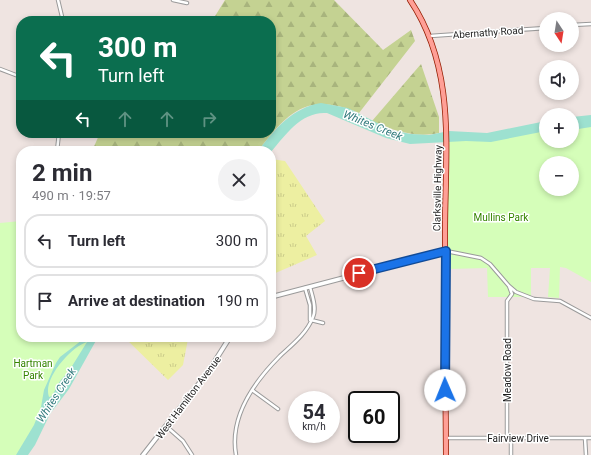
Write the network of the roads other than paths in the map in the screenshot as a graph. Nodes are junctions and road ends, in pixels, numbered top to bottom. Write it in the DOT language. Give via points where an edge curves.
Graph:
graph roads {
  1 [pos="58,0"];
  2 [pos="172,0"];
  3 [pos="410,0"];
  4 [pos="187,3"];
  5 [pos="62,16"];
  6 [pos="591,24"];
  7 [pos="579,25"];
  8 [pos="539,28"];
  9 [pos="430,36"];
  10 [pos="0,69"];
  11 [pos="16,76"];
  12 [pos="446,251"];
  13 [pos="310,286"];
  14 [pos="509,286"];
  15 [pos="305,288"];
  16 [pos="276,296"];
  17 [pos="313,301"];
  18 [pos="309,302"];
  19 [pos="591,318"];
  20 [pos="310,320"];
  21 [pos="323,323"];
  22 [pos="227,342"];
  23 [pos="252,390"];
  24 [pos="278,409"];
  25 [pos="166,426"];
  26 [pos="446,438"];
  27 [pos="508,438"];
  28 [pos="585,438"];
  29 [pos="591,438"];
  30 [pos="143,455"];
  31 [pos="192,455"];
  32 [pos="236,455"];
  33 [pos="446,455"];
  34 [pos="511,455"];
  35 [pos="586,455"];
  1 -- 5 [label="street"];
  2 -- 4 [label="street"];
  3 -- 9 [label="main road, Clarksville Highway"];
  6 -- 7 [label="street"];
  8 -- 9 [label="street, Abernathy Road"];
  9 -- 12 [label="main road, Clarksville Highway" via="441,78 448,158"];
  10 -- 11 [label="street"];
  12 -- 13 [label="street"];
  12 -- 14 [label="street" via="486,260"];
  12 -- 26 [label="main road, Clarksville Highway"];
  13 -- 15 [label="street"];
  13 -- 17 [label="street"];
  14 -- 19 [label="street" via="523,296 560,300"];
  14 -- 27 [label="street, Meadow Road" via="512,294 507,301"];
  15 -- 16 [label="street"];
  15 -- 18 [label="street"];
  17 -- 18 [label="street"];
  17 -- 20 [label="street" via="313,317"];
  18 -- 20 [label="street"];
  20 -- 21 [label="street"];
  20 -- 23 [label="street" via="305,332 269,367"];
  22 -- 25 [label="street, West Hamilton Avenue" via="208,372"];
  23 -- 24 [label="street"];
  23 -- 32 [label="street" via="239,418 235,435"];
  25 -- 30 [label="street, West Hamilton Avenue"];
  25 -- 31 [label="street" via="183,440"];
  26 -- 27 [label="street, Fairview Drive"];
  26 -- 33 [label="main road, Clarksville Highway"];
  27 -- 28 [label="street, Fairview Drive"];
  27 -- 34 [label="street, Meadow Road" via="511,443"];
  28 -- 29 [label="street, Fairview Drive"];
  28 -- 35 [label="street"];
}
